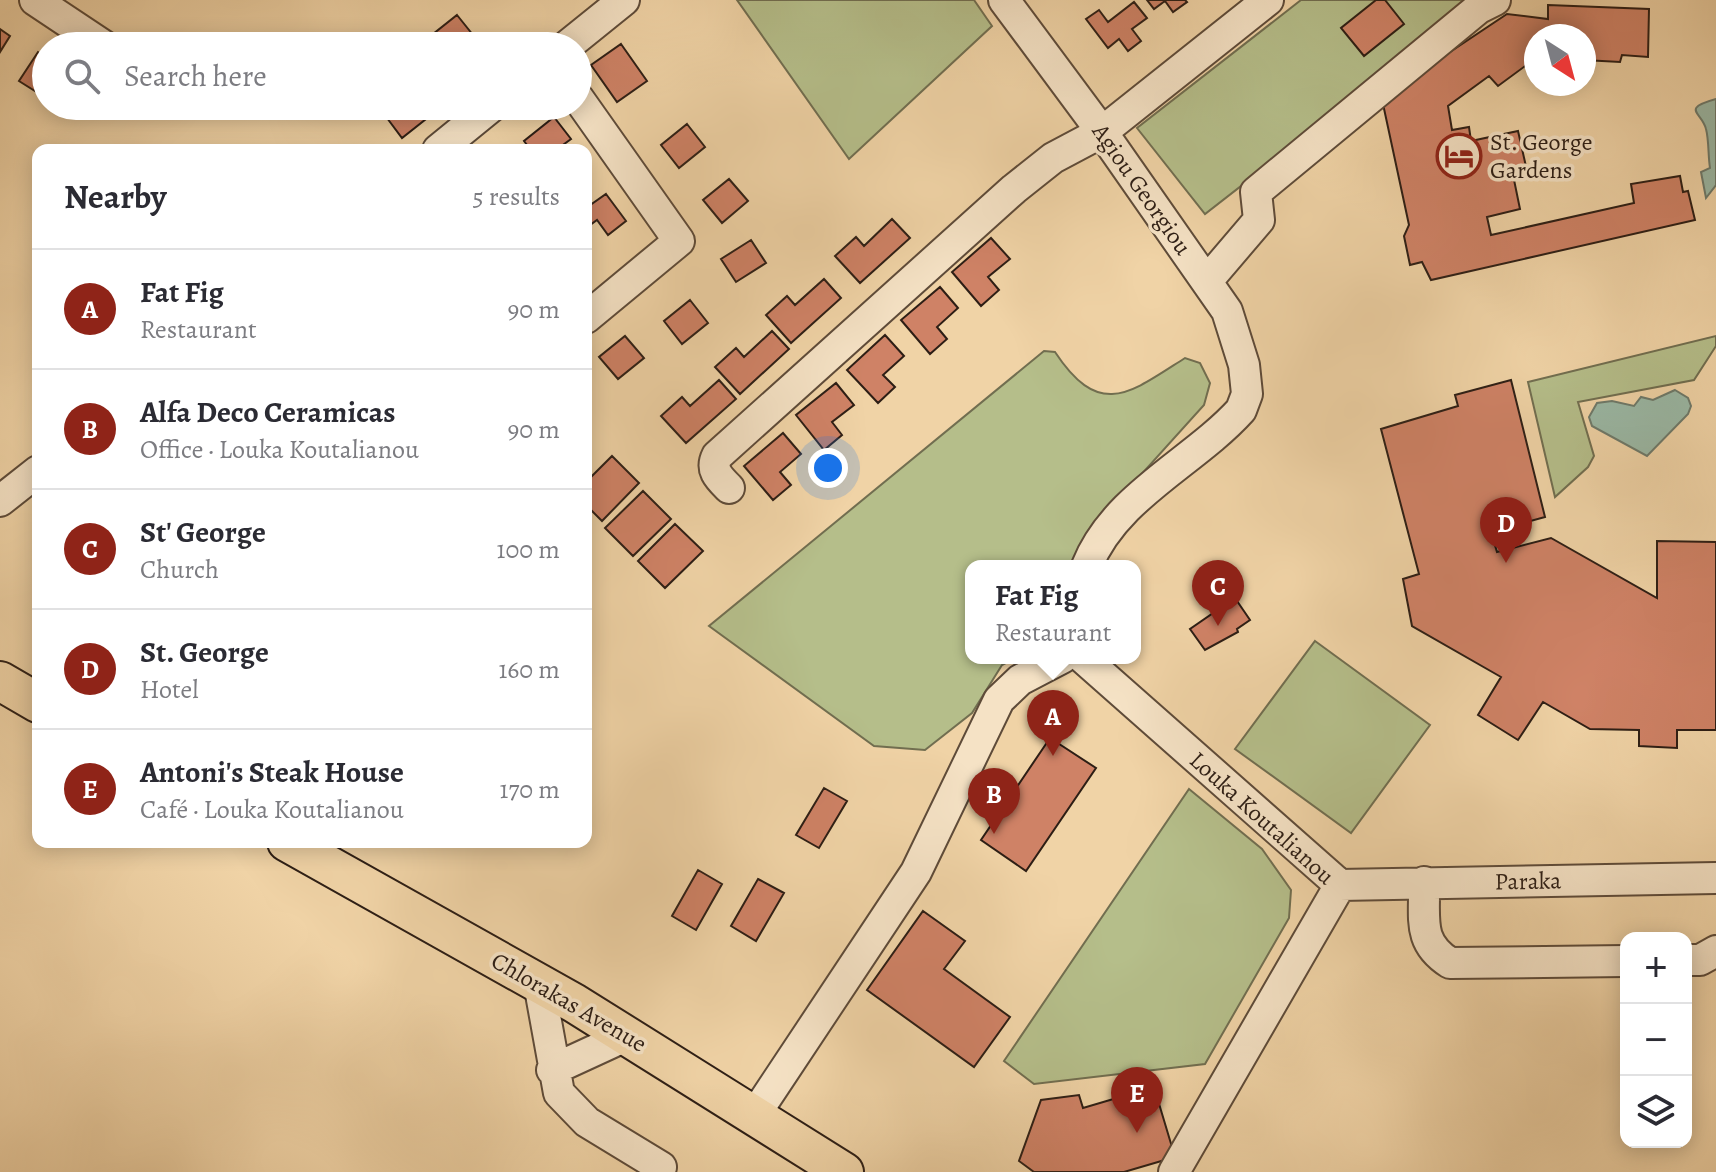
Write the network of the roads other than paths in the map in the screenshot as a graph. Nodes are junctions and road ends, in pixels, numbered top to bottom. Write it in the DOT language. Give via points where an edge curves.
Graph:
graph roads {
  1 [pos="35,0"];
  2 [pos="624,0"];
  3 [pos="1004,0"];
  4 [pos="1268,0"];
  5 [pos="1495,0"];
  6 [pos="83,32"];
  7 [pos="584,32"];
  8 [pos="592,118"];
  9 [pos="475,120"];
  10 [pos="1102,132"];
  11 [pos="445,144"];
  12 [pos="1207,281"];
  13 [pos="592,313"];
  14 [pos="32,476"];
  15 [pos="729,488"];
  16 [pos="0,501"];
  17 [pos="1089,560"];
  18 [pos="1051,664"];
  19 [pos="1090,664"];
  20 [pos="0,681"];
  21 [pos="32,700"];
  22 [pos="312,848"];
  23 [pos="333,853"];
  24 [pos="1716,878"];
  25 [pos="1424,882"];
  26 [pos="1340,885"];
  27 [pos="1716,951"];
  28 [pos="1692,960"];
  29 [pos="1620,961"];
  30 [pos="539,983"];
  31 [pos="628,1035"];
  32 [pos="552,1070"];
  33 [pos="756,1113"];
  34 [pos="661,1167"];
  35 [pos="844,1172"];
  36 [pos="1174,1172"];
  1 -- 6 [label="street"];
  2 -- 7 [label="street"];
  3 -- 10 [label="street, Agiou Georgiou"];
  4 -- 10 [label="street"];
  5 -- 12 [label="street" via="1256,192 1259,220"];
  8 -- 13 [label="street" via="679,241"];
  9 -- 11 [label="street"];
  10 -- 12 [label="street, Agiou Georgiou"];
  10 -- 15 [label="street" via="1053,158 1014,189 717,456 716,474"];
  12 -- 17 [label="street, Agiou Georgiou" via="1227,311 1244,365 1247,394 1241,410 1125,511"];
  14 -- 16 [label="street"];
  18 -- 33 [label="street" via="1020,680 999,700 916,872"];
  19 -- 26 [label="street, Louka Koutalianou"];
  20 -- 21 [label="main road"];
  22 -- 23 [label="main road, Chlorakas Avenue"];
  23 -- 30 [label="main road, Chlorakas Avenue"];
  24 -- 25 [label="street, Paraka"];
  25 -- 26 [label="street, Paraka"];
  25 -- 29 [label="street" via="1425,937 1432,951 1450,963"];
  26 -- 36 [label="street, Louka Koutalianou"];
  27 -- 28 [label="street"];
  30 -- 31 [label="main road, Chlorakas Avenue"];
  30 -- 32 [label="street"];
  31 -- 32 [label="street"];
  31 -- 33 [label="main road, Chlorakas Avenue"];
  32 -- 34 [label="street" via="559,1093 587,1122"];
  33 -- 35 [label="main road, Chlorakas Avenue"];
}
